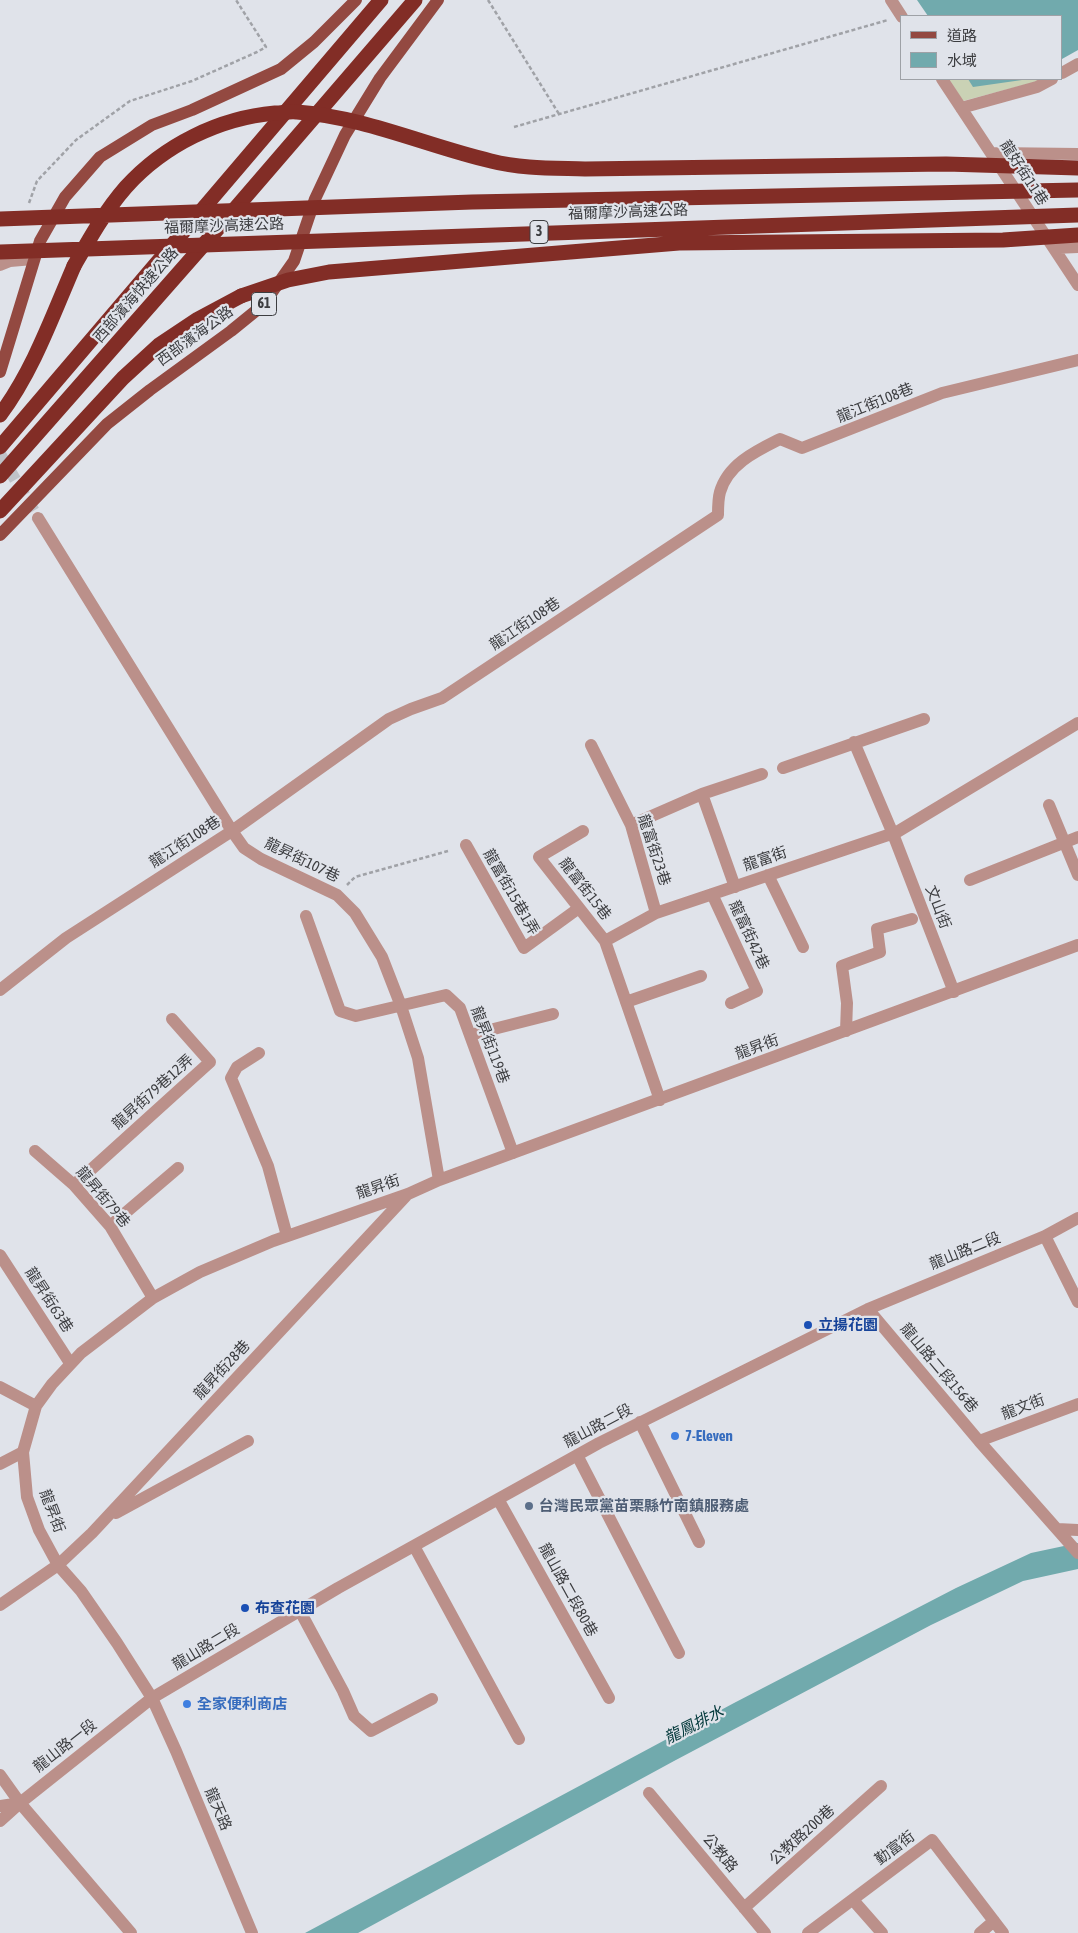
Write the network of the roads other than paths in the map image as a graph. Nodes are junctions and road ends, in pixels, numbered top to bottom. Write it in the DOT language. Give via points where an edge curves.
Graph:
graph roads {
  1 [pos="356,0"];
  2 [pos="381,0"];
  3 [pos="415,0"];
  4 [pos="438,0"];
  5 [pos="891,0"];
  6 [pos="901,15"];
  7 [pos="1078,64"];
  8 [pos="1063,72"];
  9 [pos="943,80"];
  10 [pos="1050,80"];
  11 [pos="962,108"];
  12 [pos="991,153"];
  13 [pos="1078,154"];
  14 [pos="1078,168"];
  15 [pos="1078,190"];
  16 [pos="1078,215"];
  17 [pos="0,220"];
  18 [pos="1078,235"];
  19 [pos="1078,247"];
  20 [pos="1054,248"];
  21 [pos="0,252"];
  22 [pos="33,259"];
  23 [pos="0,266"];
  24 [pos="1078,285"];
  25 [pos="1078,360"];
  26 [pos="0,372"];
  27 [pos="0,416"];
  28 [pos="0,447"];
  29 [pos="0,476"];
  30 [pos="0,512"];
  31 [pos="38,518"];
  32 [pos="0,535"];
  33 [pos="924,719"];
  34 [pos="1078,723"];
  35 [pos="854,742"];
  36 [pos="591,745"];
  37 [pos="783,768"];
  38 [pos="762,774"];
  39 [pos="702,794"];
  40 [pos="1049,805"];
  41 [pos="631,825"];
  42 [pos="232,831"];
  43 [pos="583,831"];
  44 [pos="893,834"];
  45 [pos="1078,837"];
  46 [pos="1065,842"];
  47 [pos="466,845"];
  48 [pos="768,875"];
  49 [pos="1078,875"];
  50 [pos="970,880"];
  51 [pos="735,887"];
  52 [pos="712,894"];
  53 [pos="579,908"];
  54 [pos="656,913"];
  55 [pos="306,916"];
  56 [pos="912,919"];
  57 [pos="605,941"];
  58 [pos="1078,945"];
  59 [pos="803,947"];
  60 [pos="701,976"];
  61 [pos="0,990"];
  62 [pos="954,992"];
  63 [pos="626,1002"];
  64 [pos="731,1003"];
  65 [pos="401,1006"];
  66 [pos="553,1014"];
  67 [pos="172,1020"];
  68 [pos="846,1032"];
  69 [pos="470,1035"];
  70 [pos="259,1053"];
  71 [pos="660,1100"];
  72 [pos="35,1151"];
  73 [pos="513,1153"];
  74 [pos="178,1168"];
  75 [pos="439,1180"];
  76 [pos="74,1185"];
  77 [pos="408,1194"];
  78 [pos="1078,1218"];
  79 [pos="110,1226"];
  80 [pos="287,1236"];
  81 [pos="1045,1236"];
  82 [pos="0,1255"];
  83 [pos="153,1298"];
  84 [pos="1078,1302"];
  85 [pos="868,1309"];
  86 [pos="70,1363"];
  87 [pos="0,1387"];
  88 [pos="1078,1404"];
  89 [pos="36,1406"];
  90 [pos="640,1422"];
  91 [pos="248,1440"];
  92 [pos="979,1441"];
  93 [pos="23,1452"];
  94 [pos="576,1455"];
  95 [pos="0,1464"];
  96 [pos="498,1499"];
  97 [pos="105,1519"];
  98 [pos="1057,1529"];
  99 [pos="1078,1530"];
  100 [pos="699,1542"];
  101 [pos="414,1546"];
  102 [pos="1078,1553"];
  103 [pos="58,1565"];
  104 [pos="0,1605"];
  105 [pos="300,1611"];
  106 [pos="679,1654"];
  107 [pos="152,1698"];
  108 [pos="609,1698"];
  109 [pos="432,1699"];
  110 [pos="519,1739"];
  111 [pos="0,1775"];
  112 [pos="881,1786"];
  113 [pos="649,1793"];
  114 [pos="20,1803"];
  115 [pos="0,1806"];
  116 [pos="0,1821"];
  117 [pos="853,1900"];
  118 [pos="744,1908"];
  119 [pos="994,1921"];
  120 [pos="131,1933"];
  121 [pos="252,1933"];
  122 [pos="765,1933"];
  123 [pos="808,1933"];
  124 [pos="882,1933"];
  125 [pos="980,1933"];
  126 [pos="1003,1933"];
  1 -- 22 [label="main road" via="314,42 280,69 152,125 100,157 66,196"];
  2 -- 28 [label="highway, 西部濱海快速公路"];
  3 -- 29 [label="highway, 西部濱海快速公路"];
  4 -- 32 [label="main road, 西部濱海公路 / 61" via="380,78 345,135 315,199 294,261 263,305 107,424"];
  5 -- 6 [label="street"];
  7 -- 8 [label="street"];
  9 -- 11 [label="street, 龍好街11巷"];
  10 -- 11 [label="street" via="1037,87"];
  11 -- 12 [label="street, 龍好街11巷"];
  12 -- 13 [label="street"];
  12 -- 20 [label="street, 龍好街11巷"];
  14 -- 27 [label="highway, bridge" via="946,164 536,168 494,162 337,118 296,112 227,122 174,147 127,186 100,220 74,266 25,375"];
  15 -- 17 [label="highway, 福爾摩沙高速公路 / 3, bridge" via="472,202"];
  16 -- 21 [label="highway, 福爾摩沙高速公路 / 3, bridge"];
  18 -- 30 [label="highway, bridge" via="1003,240 679,243 329,272 288,280 242,296 198,319 160,345 122,378"];
  19 -- 20 [label="street"];
  20 -- 24 [label="street, 龍好街11巷"];
  22 -- 23 [label="street" via="10,261"];
  22 -- 26 [label="main road"];
  25 -- 42 [label="street, 龍江街108巷" via="942,393 802,448 780,439 750,454 729,473 720,492 718,515 442,698 389,718"];
  31 -- 42 [label="street, 龍昇街107巷"];
  33 -- 35 [label="street"];
  34 -- 44 [label="street, 龍富街"];
  35 -- 37 [label="street"];
  35 -- 44 [label="street, 文山街"];
  36 -- 41 [label="street, 龍富街23巷"];
  38 -- 39 [label="street"];
  39 -- 41 [label="street"];
  39 -- 51 [label="street"];
  40 -- 46 [label="street"];
  41 -- 54 [label="street, 龍富街23巷"];
  42 -- 61 [label="street, 龍江街108巷" via="66,938"];
  42 -- 65 [label="street, 龍昇街107巷" via="244,848 337,895 355,913 382,957"];
  43 -- 53 [label="street, 龍富街15巷" via="539,857"];
  44 -- 48 [label="street, 龍富街"];
  44 -- 62 [label="street, 文山街"];
  45 -- 46 [label="street"];
  46 -- 49 [label="street"];
  46 -- 50 [label="street"];
  47 -- 53 [label="street, 龍富街15巷1弄" via="524,948"];
  48 -- 51 [label="street, 龍富街"];
  48 -- 59 [label="street"];
  51 -- 52 [label="street, 龍富街"];
  52 -- 54 [label="street, 龍富街"];
  52 -- 64 [label="street, 龍富街42巷" via="757,991"];
  53 -- 57 [label="street, 龍富街15巷"];
  54 -- 57 [label="street, 龍富街"];
  55 -- 65 [label="street" via="340,1011 356,1016"];
  56 -- 68 [label="street" via="877,929 880,952 842,966 847,1003"];
  57 -- 63 [label="street"];
  58 -- 62 [label="street, 龍昇街"];
  60 -- 63 [label="street"];
  62 -- 68 [label="street, 龍昇街"];
  63 -- 71 [label="street"];
  65 -- 69 [label="street, 龍昇街119巷" via="446,995 460,1008"];
  65 -- 75 [label="street, 龍昇街107巷" via="418,1058"];
  66 -- 69 [label="street"];
  67 -- 76 [label="street, 龍昇街79巷12弄" via="210,1062"];
  68 -- 71 [label="street, 龍昇街"];
  69 -- 73 [label="street, 龍昇街119巷"];
  70 -- 80 [label="street" via="237,1066 231,1078 268,1166"];
  71 -- 73 [label="street, 龍昇街"];
  72 -- 76 [label="street, 龍昇街79巷"];
  73 -- 75 [label="street, 龍昇街"];
  74 -- 79 [label="street"];
  75 -- 77 [label="street, 龍昇街"];
  76 -- 79 [label="street, 龍昇街79巷"];
  77 -- 80 [label="street, 龍昇街"];
  77 -- 97 [label="street, 龍昇街28巷"];
  78 -- 81 [label="street, 龍山路二段"];
  79 -- 83 [label="street, 龍昇街79巷"];
  80 -- 83 [label="street, 龍昇街" via="200,1272"];
  81 -- 84 [label="street"];
  81 -- 85 [label="street, 龍山路二段"];
  82 -- 86 [label="street, 龍昇街63巷"];
  83 -- 86 [label="street, 龍昇街"];
  85 -- 90 [label="street, 龍山路二段"];
  85 -- 92 [label="street, 龍山路二段156巷"];
  86 -- 89 [label="street, 龍昇街"];
  87 -- 89 [label="street"];
  88 -- 92 [label="street, 龍文街"];
  89 -- 93 [label="street, 龍昇街"];
  90 -- 94 [label="street, 龍山路二段"];
  90 -- 100 [label="street"];
  91 -- 97 [label="street"];
  92 -- 98 [label="street, 龍山路二段156巷"];
  93 -- 95 [label="street"];
  93 -- 103 [label="street, 龍昇街" via="26,1497"];
  94 -- 96 [label="street, 龍山路二段"];
  94 -- 106 [label="street"];
  96 -- 101 [label="street, 龍山路二段"];
  96 -- 108 [label="street, 龍山路二段80巷"];
  97 -- 103 [label="street, 龍昇街28巷"];
  98 -- 99 [label="street"];
  98 -- 102 [label="street, 龍山路二段156巷"];
  101 -- 105 [label="street, 龍山路二段"];
  101 -- 110 [label="street"];
  103 -- 104 [label="street, 龍昇街28巷"];
  103 -- 107 [label="street, 龍昇街" via="82,1591"];
  105 -- 107 [label="street, 龍山路二段"];
  105 -- 109 [label="street" via="354,1716 371,1732"];
  107 -- 114 [label="street, 龍山路一段"];
  107 -- 121 [label="street, 龍天路"];
  111 -- 114 [label="street"];
  112 -- 118 [label="street, 公教路200巷"];
  113 -- 118 [label="street, 公教路"];
  114 -- 115 [label="street"];
  114 -- 116 [label="street, 龍山路一段"];
  114 -- 120 [label="street"];
  117 -- 119 [label="street, 勤富街" via="932,1840"];
  117 -- 123 [label="street, 勤富街"];
  117 -- 124 [label="street"];
  118 -- 122 [label="street, 公教路"];
  119 -- 125 [label="street"];
  119 -- 126 [label="street, 勤富街"];
}
